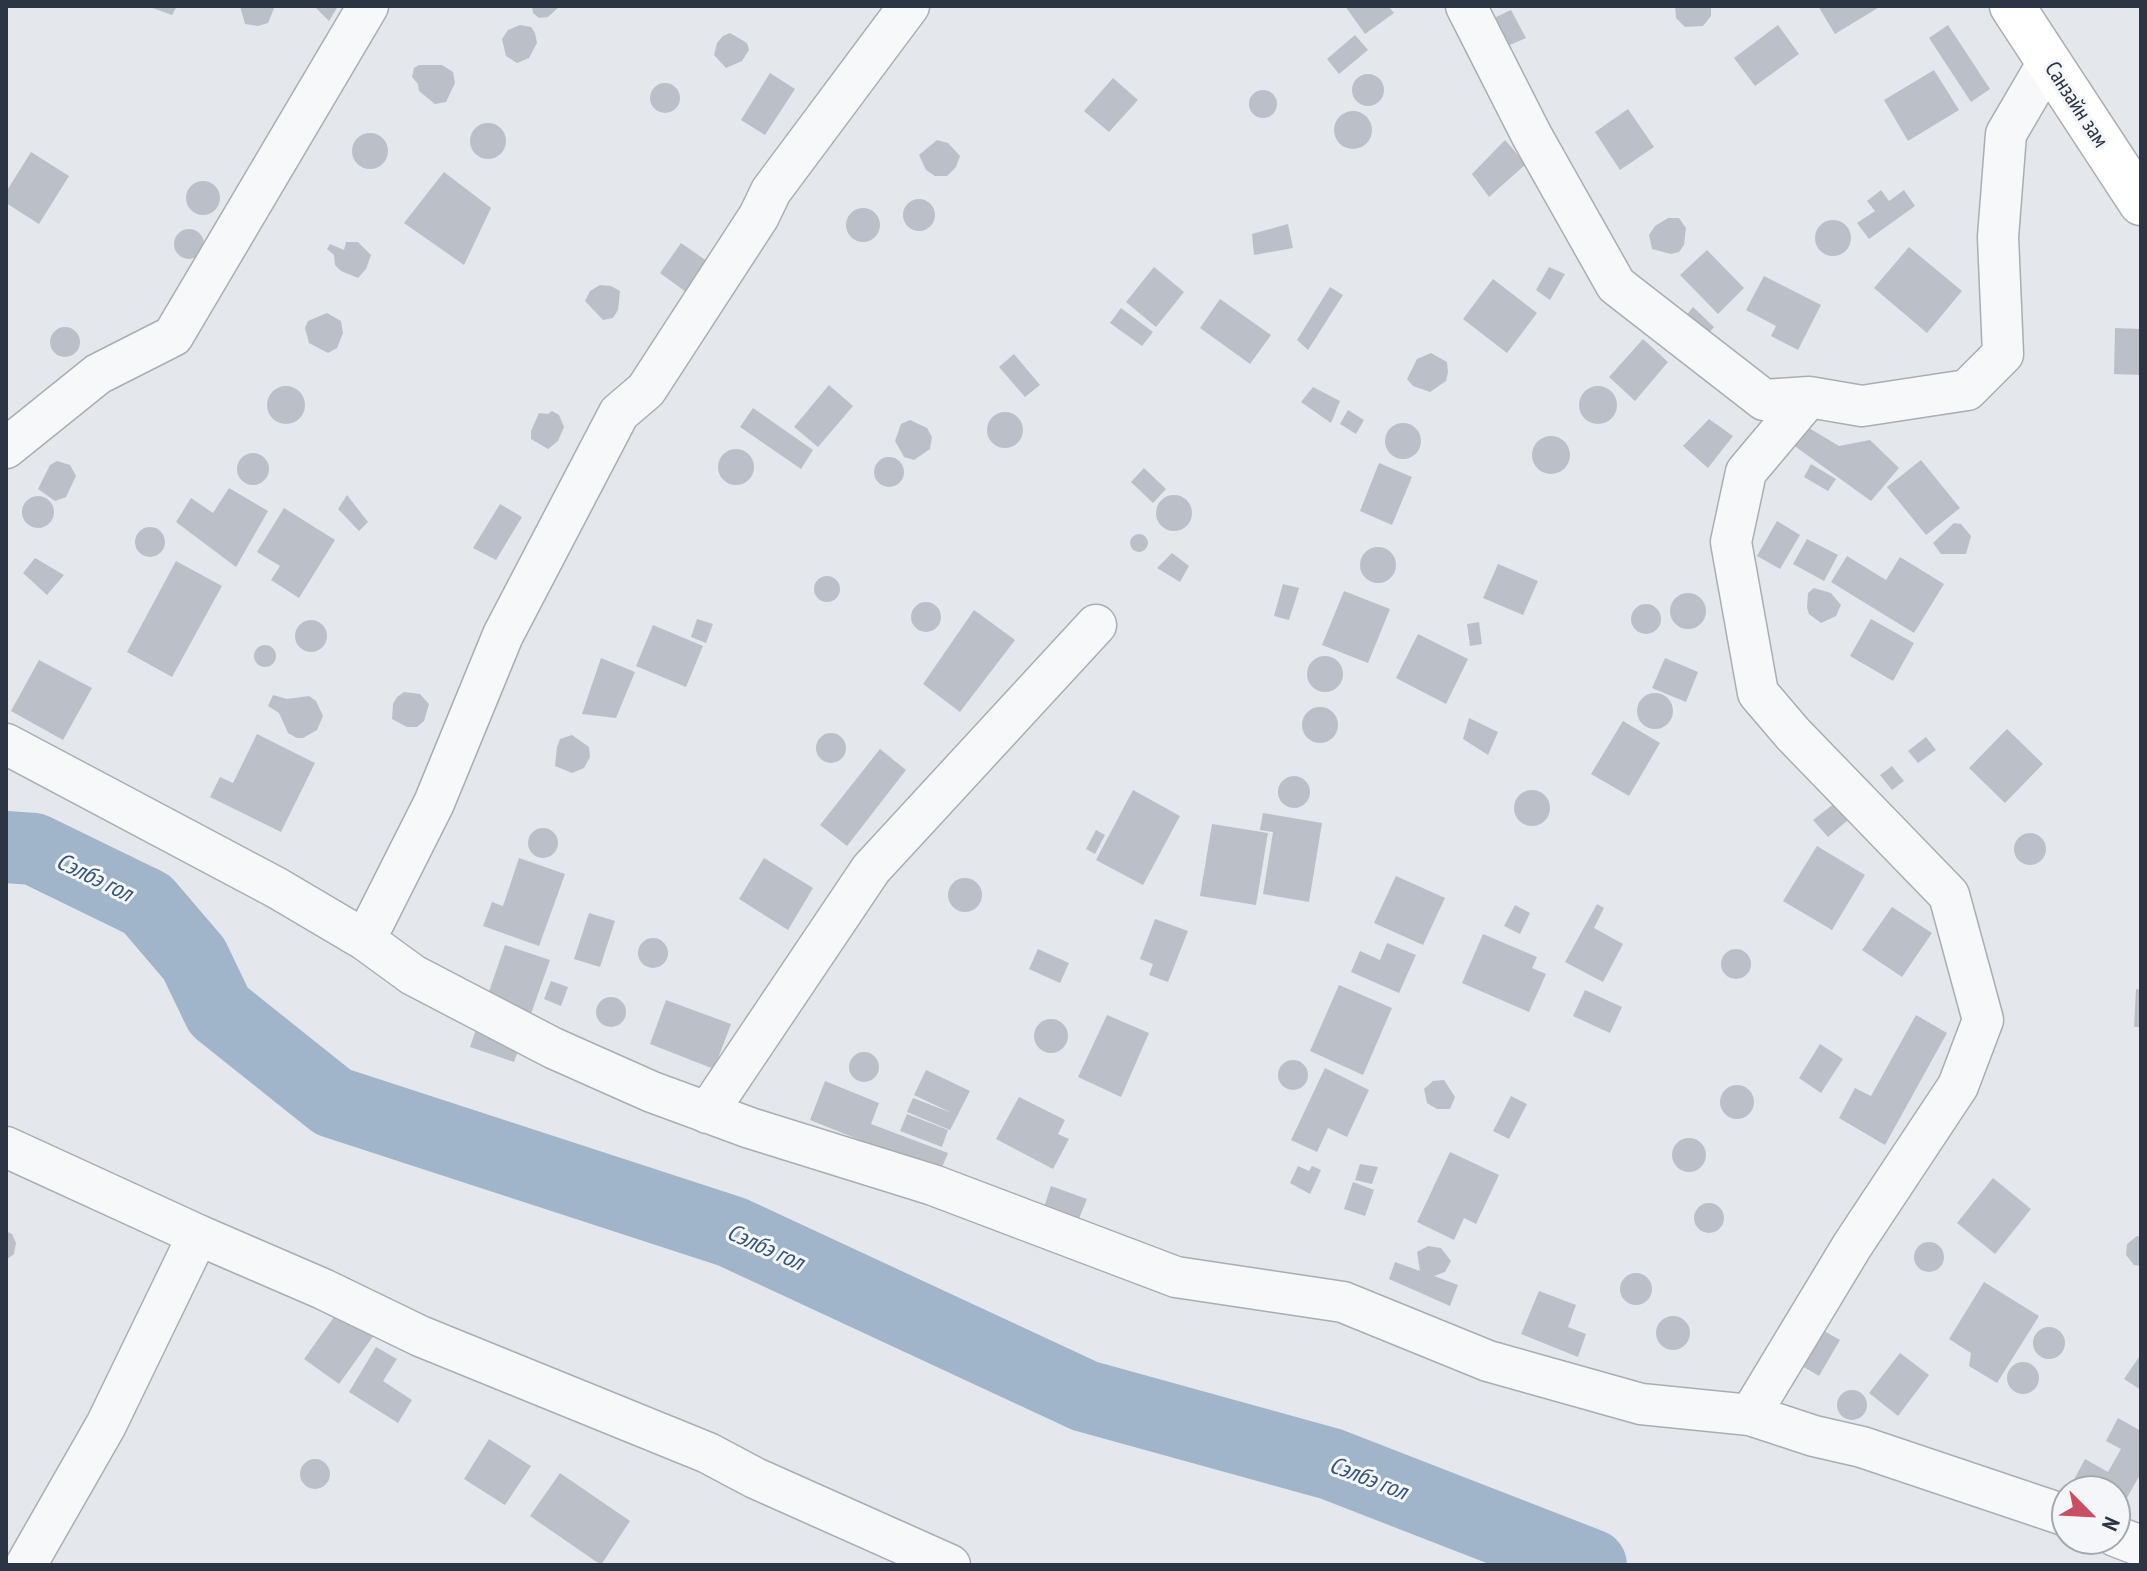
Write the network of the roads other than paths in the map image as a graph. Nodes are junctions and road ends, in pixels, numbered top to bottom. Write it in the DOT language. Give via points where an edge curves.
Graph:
graph roads {
  1 [pos="368,6"];
  2 [pos="909,6"];
  3 [pos="1466,6"];
  4 [pos="2012,6"];
  5 [pos="2048,62"];
  6 [pos="2141,203"];
  7 [pos="1809,397"];
  8 [pos="6,448"];
  9 [pos="1096,625"];
  10 [pos="6,744"];
  11 [pos="365,940"];
  12 [pos="707,1113"];
  13 [pos="6,1147"];
  14 [pos="198,1235"];
  15 [pos="1750,1415"];
  16 [pos="2051,1511"];
  17 [pos="26,1565"];
  18 [pos="950,1565"];
  1 -- 8 [label="street" via="173,336 98,374"];
  2 -- 11 [label="street" via="771,191 646,390 619,413 503,635 434,803"];
  3 -- 7 [label="street" via="1616,285 1764,400"];
  4 -- 5 [label="main road, Санзайн зам"];
  5 -- 6 [label="main road, Санзайн зам"];
  5 -- 7 [label="street" via="2006,134 1998,237 2003,354 1967,390 1862,406"];
  7 -- 15 [label="street" via="1746,472 1731,542 1758,693 1949,895 1983,1020 1958,1086 1852,1246"];
  9 -- 12 [label="street" via="871,869"];
  10 -- 11 [label="street"];
  11 -- 12 [label="street" via="413,975 553,1048"];
  12 -- 15 [label="street" via="933,1185 1176,1277 1343,1302 1488,1361 1641,1404"];
  13 -- 14 [label="street"];
  14 -- 17 [label="street" via="106,1425"];
  14 -- 18 [label="street" via="420,1336 708,1453"];
  15 -- 16 [label="street"];
}
